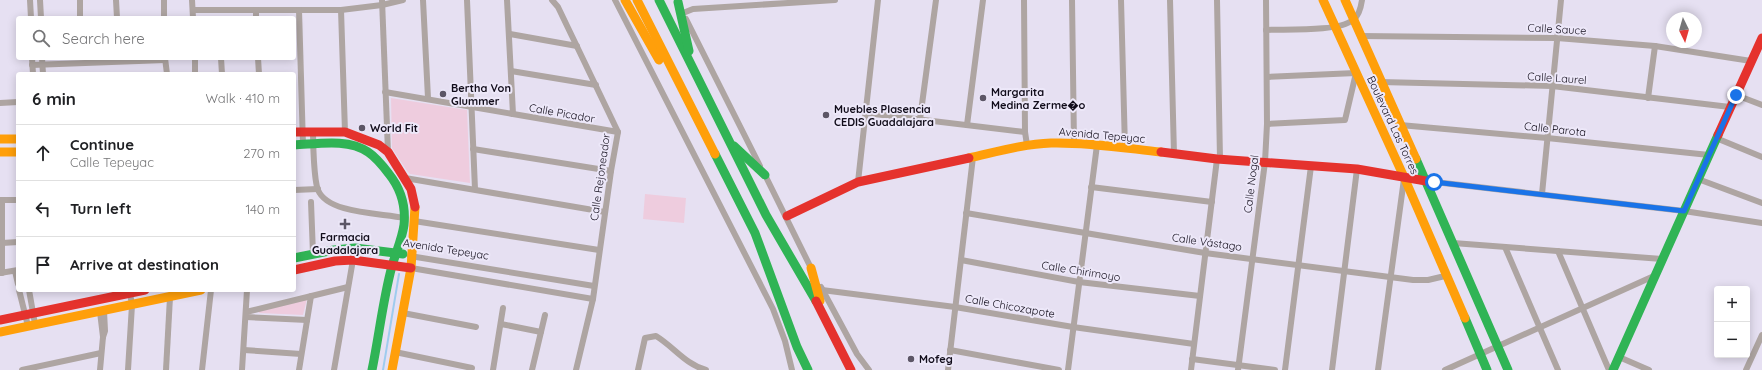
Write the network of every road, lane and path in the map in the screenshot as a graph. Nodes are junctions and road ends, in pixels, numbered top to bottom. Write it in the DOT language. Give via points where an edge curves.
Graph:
graph roads {
  1 [pos="30,0"];
  2 [pos="40,0"];
  3 [pos="80,0"];
  4 [pos="116,0"];
  5 [pos="164,0"];
  6 [pos="192,0"];
  7 [pos="403,0"];
  8 [pos="423,0"];
  9 [pos="467,0"];
  10 [pos="508,0"];
  11 [pos="552,0"];
  12 [pos="615,0"];
  13 [pos="624,0"];
  14 [pos="637,0"];
  15 [pos="659,0"];
  16 [pos="834,0"];
  17 [pos="878,0"];
  18 [pos="936,0"];
  19 [pos="983,0"];
  20 [pos="1024,0"];
  21 [pos="1072,0"];
  22 [pos="1122,0"];
  23 [pos="1170,0"];
  24 [pos="1217,0"];
  25 [pos="1266,0"];
  26 [pos="1323,0"];
  27 [pos="1345,0"];
  28 [pos="1362,0"];
  29 [pos="1561,0"];
  30 [pos="678,1"];
  31 [pos="382,2"];
  32 [pos="784,2"];
  33 [pos="731,3"];
  34 [pos="193,10"];
  35 [pos="219,10"];
  36 [pos="256,10"];
  37 [pos="299,10"];
  38 [pos="341,10"];
  39 [pos="683,13"];
  40 [pos="31,16"];
  41 [pos="41,16"];
  42 [pos="80,16"];
  43 [pos="117,16"];
  44 [pos="164,16"];
  45 [pos="193,16"];
  46 [pos="220,16"];
  47 [pos="256,16"];
  48 [pos="1354,20"];
  49 [pos="1335,28"];
  50 [pos="1266,30"];
  51 [pos="510,34"];
  52 [pos="1360,36"];
  53 [pos="1558,38"];
  54 [pos="1762,38"];
  55 [pos="577,46"];
  56 [pos="1655,46"];
  57 [pos="1759,53"];
  58 [pos="32,60"];
  59 [pos="119,60"];
  60 [pos="165,60"];
  61 [pos="194,60"];
  62 [pos="221,60"];
  63 [pos="258,60"];
  64 [pos="43,61"];
  65 [pos="82,61"];
  66 [pos="1751,61"];
  67 [pos="32,65"];
  68 [pos="693,69"];
  69 [pos="511,71"];
  70 [pos="33,72"];
  71 [pos="43,72"];
  72 [pos="167,72"];
  73 [pos="195,72"];
  74 [pos="222,72"];
  75 [pos="259,72"];
  76 [pos="1356,73"];
  77 [pos="1267,78"];
  78 [pos="679,81"];
  79 [pos="1380,82"];
  80 [pos="596,85"];
  81 [pos="1552,86"];
  82 [pos="385,92"];
  83 [pos="1736,95"];
  84 [pos="428,98"];
  85 [pos="1648,98"];
  86 [pos="16,102"];
  87 [pos="0,103"];
  88 [pos="1762,105"];
  89 [pos="471,107"];
  90 [pos="1730,107"];
  91 [pos="866,113"];
  92 [pos="513,114"];
  93 [pos="920,119"];
  94 [pos="1267,124"];
  95 [pos="967,125"];
  96 [pos="1399,125"];
  97 [pos="298,132"];
  98 [pos="313,132"];
  99 [pos="345,132"];
  100 [pos="618,132"];
  101 [pos="1025,132"];
  102 [pos="1547,138"];
  103 [pos="1716,138"];
  104 [pos="0,139"];
  105 [pos="16,139"];
  106 [pos="728,141"];
  107 [pos="314,144"];
  108 [pos="1074,144"];
  109 [pos="299,145"];
  110 [pos="1027,145"];
  111 [pos="1097,145"];
  112 [pos="1125,148"];
  113 [pos="473,149"];
  114 [pos="0,152"];
  115 [pos="16,152"];
  116 [pos="388,152"];
  117 [pos="1174,154"];
  118 [pos="1709,155"];
  119 [pos="973,157"];
  120 [pos="1762,157"];
  121 [pos="1219,159"];
  122 [pos="1264,162"];
  123 [pos="1311,166"];
  124 [pos="1357,169"];
  125 [pos="611,171"];
  126 [pos="765,175"];
  127 [pos="1404,177"];
  128 [pos="405,178"];
  129 [pos="1698,180"];
  130 [pos="1426,181"];
  131 [pos="858,182"];
  132 [pos="1091,187"];
  133 [pos="318,189"];
  134 [pos="475,189"];
  135 [pos="296,190"];
  136 [pos="1542,194"];
  137 [pos="1,200"];
  138 [pos="16,200"];
  139 [pos="311,202"];
  140 [pos="1212,202"];
  141 [pos="1762,203"];
  142 [pos="1684,211"];
  143 [pos="605,212"];
  144 [pos="966,213"];
  145 [pos="787,216"];
  146 [pos="404,218"];
  147 [pos="414,221"];
  148 [pos="1762,223"];
  149 [pos="1085,233"];
  150 [pos="16,242"];
  151 [pos="2,243"];
  152 [pos="1453,243"];
  153 [pos="1505,247"];
  154 [pos="355,248"];
  155 [pos="599,250"];
  156 [pos="1558,251"];
  157 [pos="397,253"];
  158 [pos="1206,253"];
  159 [pos="313,254"];
  160 [pos="410,256"];
  161 [pos="296,258"];
  162 [pos="1252,259"];
  163 [pos="1662,259"];
  164 [pos="353,260"];
  165 [pos="961,260"];
  166 [pos="392,265"];
  167 [pos="1299,265"];
  168 [pos="410,268"];
  169 [pos="811,268"];
  170 [pos="16,270"];
  171 [pos="296,270"];
  172 [pos="1344,271"];
  173 [pos="1,273"];
  174 [pos="1445,276"];
  175 [pos="1654,276"];
  176 [pos="1390,277"];
  177 [pos="1079,282"];
  178 [pos="594,286"];
  179 [pos="348,287"];
  180 [pos="822,290"];
  181 [pos="20,292"];
  182 [pos="29,292"];
  183 [pos="131,292"];
  184 [pos="192,292"];
  185 [pos="211,292"];
  186 [pos="247,292"];
  187 [pos="311,296"];
  188 [pos="1200,296"];
  189 [pos="170,297"];
  190 [pos="593,299"];
  191 [pos="132,305"];
  192 [pos="955,307"];
  193 [pos="503,308"];
  194 [pos="1582,308"];
  195 [pos="102,311"];
  196 [pos="403,313"];
  197 [pos="29,314"];
  198 [pos="246,315"];
  199 [pos="545,315"];
  200 [pos="824,315"];
  201 [pos="0,320"];
  202 [pos="307,320"];
  203 [pos="500,324"];
  204 [pos="32,325"];
  205 [pos="476,327"];
  206 [pos="1074,327"];
  207 [pos="1539,327"];
  208 [pos="0,332"];
  209 [pos="541,332"];
  210 [pos="1762,335"];
  211 [pos="1194,344"];
  212 [pos="1498,346"];
  213 [pos="244,350"];
  214 [pos="950,350"];
  215 [pos="395,352"];
  216 [pos="101,353"];
  217 [pos="301,354"];
  218 [pos="1480,354"];
  219 [pos="1619,357"];
  220 [pos="1192,359"];
  221 [pos="472,368"];
  222 [pos="1238,368"];
  223 [pos="22,370"];
  224 [pos="100,370"];
  225 [pos="128,370"];
  226 [pos="166,370"];
  227 [pos="202,370"];
  228 [pos="242,370"];
  229 [pos="299,370"];
  230 [pos="334,370"];
  231 [pos="372,370"];
  232 [pos="392,370"];
  233 [pos="493,370"];
  234 [pos="532,370"];
  235 [pos="576,370"];
  236 [pos="638,370"];
  237 [pos="706,370"];
  238 [pos="792,370"];
  239 [pos="808,370"];
  240 [pos="851,370"];
  241 [pos="870,370"];
  242 [pos="948,370"];
  243 [pos="1059,370"];
  244 [pos="1068,370"];
  245 [pos="1191,370"];
  246 [pos="1275,370"];
  247 [pos="1285,370"];
  248 [pos="1332,370"];
  249 [pos="1378,370"];
  250 [pos="1445,370"];
  251 [pos="1487,370"];
  252 [pos="1508,370"];
  253 [pos="1558,370"];
  254 [pos="1609,370"];
  255 [pos="1613,370"];
  256 [pos="1649,370"];
  257 [pos="1746,370"];
  1 -- 40 [label="street"];
  2 -- 41 [label="street"];
  3 -- 42 [label="street"];
  4 -- 43 [label="street"];
  5 -- 44 [label="street"];
  6 -- 34 [label="street"];
  7 -- 31 [label="street"];
  8 -- 84 [label="street"];
  9 -- 89 [label="street"];
  10 -- 51 [label="street"];
  11 -- 55 [label="street, Calle Rejoneador"];
  12 -- 238 [label="street" via="773,309"];
  13 -- 78 [label="main road" via="660,62"];
  14 -- 78 [label="main road"];
  15 -- 68 [label="main road"];
  16 -- 32 [label="street"];
  17 -- 91 [label="street"];
  18 -- 93 [label="street"];
  19 -- 95 [label="street"];
  20 -- 101 [label="street"];
  21 -- 108 [label="street"];
  22 -- 112 [label="street"];
  23 -- 117 [label="street"];
  24 -- 121 [label="street"];
  25 -- 50 [label="street, Calle Nogal"];
  26 -- 49 [label="main road, Boulevard Las Torres"];
  27 -- 48 [label="main road, Boulevard Las Torres"];
  28 -- 48 [label="street"];
  29 -- 53 [label="street"];
  30 -- 39 [label="street"];
  30 -- 68 [label="main road"];
  31 -- 38 [label="street"];
  31 -- 82 [label="street"];
  32 -- 33 [label="street"];
  33 -- 39 [label="street"];
  34 -- 35 [label="street"];
  34 -- 45 [label="street"];
  35 -- 36 [label="street"];
  35 -- 46 [label="street"];
  36 -- 37 [label="street"];
  36 -- 47 [label="street"];
  37 -- 38 [label="street"];
  37 -- 97 [label="street"];
  38 -- 99 [label="street"];
  39 -- 126 [label="street"];
  48 -- 49 [label="street"];
  48 -- 52 [label="main road, Boulevard Las Torres"];
  49 -- 50 [label="street"];
  49 -- 76 [label="main road, Boulevard Las Torres"];
  50 -- 77 [label="street, Calle Nogal"];
  51 -- 55 [label="street"];
  51 -- 69 [label="street"];
  52 -- 53 [label="street, Calle Sauce"];
  52 -- 79 [label="main road, Boulevard Las Torres"];
  53 -- 56 [label="street, Calle Sauce"];
  53 -- 81 [label="street"];
  54 -- 57 [label="main road"];
  55 -- 80 [label="street, Calle Rejoneador"];
  56 -- 66 [label="street, Calle Sauce"];
  56 -- 85 [label="street"];
  57 -- 66 [label="main road"];
  58 -- 67 [label="street"];
  59 -- 65 [label="street"];
  60 -- 72 [label="street"];
  61 -- 73 [label="street"];
  62 -- 74 [label="street"];
  63 -- 75 [label="street"];
  64 -- 65 [label="street"];
  64 -- 67 [label="street"];
  64 -- 71 [label="street"];
  66 -- 83 [label="main road"];
  67 -- 70 [label="street"];
  68 -- 106 [label="main road"];
  69 -- 80 [label="street"];
  69 -- 92 [label="street"];
  76 -- 77 [label="street"];
  76 -- 94 [label="street" via="1345,120"];
  76 -- 127 [label="main road, Boulevard Las Torres"];
  77 -- 94 [label="street, Calle Nogal"];
  78 -- 239 [label="main road" via="755,233"];
  79 -- 81 [label="street, Calle Laurel"];
  79 -- 96 [label="main road, Boulevard Las Torres"];
  80 -- 100 [label="street, Calle Rejoneador"];
  81 -- 85 [label="street, Calle Laurel"];
  81 -- 102 [label="street"];
  82 -- 84 [label="street, Calle Picador"];
  82 -- 116 [label="street"];
  83 -- 88 [label="street"];
  83 -- 90 [label="main road"];
  84 -- 89 [label="street, Calle Picador"];
  85 -- 90 [label="street, Calle Laurel"];
  86 -- 87 [label="street"];
  89 -- 92 [label="street, Calle Picador"];
  89 -- 113 [label="street"];
  90 -- 103 [label="main road"];
  91 -- 93 [label="street"];
  91 -- 131 [label="street"];
  92 -- 100 [label="street, Calle Picador"];
  93 -- 95 [label="street"];
  94 -- 122 [label="street, Calle Nogal"];
  95 -- 101 [label="street"];
  96 -- 102 [label="street, Calle Parota"];
  96 -- 130 [label="main road, Boulevard Las Torres"];
  97 -- 98 [label="main road"];
  97 -- 109 [label="street"];
  98 -- 99 [label="main road"];
  98 -- 107 [label="street"];
  99 -- 116 [label="main road" via="379,145"];
  100 -- 125 [label="street, Calle Rejoneador"];
  101 -- 110 [label="street"];
  102 -- 118 [label="street, Calle Parota"];
  102 -- 136 [label="street"];
  103 -- 118 [label="main road"];
  103 -- 120 [label="street"];
  104 -- 105 [label="main road"];
  106 -- 126 [label="main road"];
  106 -- 200 [label="main road" via="766,215"];
  107 -- 109 [label="main road"];
  107 -- 133 [label="street"];
  107 -- 146 [label="main road" via="346,144 359,147 373,156 398,186"];
  108 -- 110 [label="main road, Avenida Tepeyac"];
  108 -- 111 [label="main road, Avenida Tepeyac"];
  110 -- 119 [label="main road, Avenida Tepeyac"];
  111 -- 112 [label="main road, Avenida Tepeyac"];
  111 -- 132 [label="street"];
  112 -- 117 [label="main road, Avenida Tepeyac"];
  113 -- 125 [label="street"];
  113 -- 134 [label="street"];
  114 -- 115 [label="main road"];
  116 -- 128 [label="main road"];
  117 -- 121 [label="main road, Avenida Tepeyac"];
  118 -- 129 [label="main road"];
  119 -- 131 [label="main road, Avenida Tepeyac"];
  119 -- 144 [label="street"];
  121 -- 122 [label="main road, Avenida Tepeyac"];
  121 -- 140 [label="street"];
  122 -- 123 [label="main road, Avenida Tepeyac"];
  122 -- 162 [label="street, Calle Nogal"];
  123 -- 124 [label="main road, Avenida Tepeyac"];
  123 -- 167 [label="street"];
  124 -- 127 [label="main road, Avenida Tepeyac"];
  124 -- 172 [label="street"];
  125 -- 143 [label="street, Calle Rejoneador"];
  126 -- 145 [label="street"];
  127 -- 130 [label="main road, Avenida Tepeyac"];
  127 -- 174 [label="main road, Boulevard Las Torres"];
  127 -- 176 [label="street"];
  128 -- 134 [label="street"];
  128 -- 147 [label="main road" via="414,196"];
  129 -- 141 [label="street"];
  129 -- 142 [label="main road"];
  130 -- 136 [label="street"];
  130 -- 152 [label="main road, Boulevard Las Torres"];
  131 -- 145 [label="main road, Avenida Tepeyac"];
  132 -- 140 [label="street"];
  132 -- 149 [label="street"];
  133 -- 135 [label="street"];
  133 -- 146 [label="street" via="322,197 334,206"];
  134 -- 143 [label="street"];
  136 -- 142 [label="street"];
  137 -- 138 [label="street"];
  137 -- 151 [label="street"];
  139 -- 159 [label="street"];
  140 -- 158 [label="street"];
  142 -- 148 [label="street"];
  142 -- 163 [label="main road"];
  143 -- 155 [label="street, Calle Rejoneador"];
  144 -- 149 [label="street, Calle Vástago"];
  144 -- 165 [label="street"];
  145 -- 169 [label="street"];
  146 -- 157 [label="main road"];
  147 -- 155 [label="street"];
  147 -- 160 [label="main road"];
  149 -- 158 [label="street, Calle Vástago"];
  149 -- 177 [label="street"];
  150 -- 151 [label="street"];
  151 -- 173 [label="street"];
  152 -- 153 [label="street"];
  152 -- 212 [label="main road, Boulevard Las Torres"];
  153 -- 156 [label="street"];
  153 -- 207 [label="street"];
  154 -- 157 [label="main road, Avenida Tepeyac"];
  154 -- 159 [label="main road, Avenida Tepeyac"];
  154 -- 164 [label="street"];
  155 -- 178 [label="street, Calle Rejoneador"];
  156 -- 163 [label="street"];
  156 -- 194 [label="street"];
  157 -- 160 [label="main road, Avenida Tepeyac"];
  157 -- 166 [label="main road"];
  158 -- 162 [label="street, Calle Vástago"];
  158 -- 188 [label="street"];
  159 -- 161 [label="main road, Avenida Tepeyac"];
  160 -- 168 [label="main road"];
  160 -- 178 [label="street, Avenida Tepeyac"];
  162 -- 167 [label="street, Calle Vástago"];
  162 -- 222 [label="street, Calle Nogal"];
  163 -- 175 [label="main road"];
  164 -- 166 [label="main road"];
  164 -- 171 [label="main road"];
  164 -- 179 [label="street"];
  165 -- 177 [label="street, Calle Chirimoyo"];
  165 -- 192 [label="street"];
  166 -- 168 [label="main road"];
  166 -- 231 [label="main road"];
  167 -- 172 [label="street, Calle Vástago"];
  167 -- 247 [label="street"];
  168 -- 190 [label="street"];
  168 -- 196 [label="main road"];
  169 -- 180 [label="street"];
  169 -- 200 [label="main road"];
  170 -- 173 [label="street"];
  172 -- 176 [label="street, Calle Vástago"];
  172 -- 248 [label="street"];
  174 -- 176 [label="street, Calle Vástago" via="1420,281"];
  174 -- 218 [label="main road, Boulevard Las Torres"];
  175 -- 194 [label="street"];
  175 -- 219 [label="main road"];
  176 -- 249 [label="street"];
  177 -- 188 [label="street, Calle Chirimoyo"];
  177 -- 206 [label="street"];
  178 -- 190 [label="street, Calle Rejoneador"];
  179 -- 187 [label="street"];
  179 -- 230 [label="street"];
  180 -- 192 [label="street, Calle Chicozapote"];
  180 -- 241 [label="street" via="857,354"];
  181 -- 197 [label="street"];
  182 -- 197 [label="street"];
  183 -- 191 [label="street"];
  183 -- 197 [label="main road"];
  184 -- 189 [label="main road"];
  185 -- 227 [label="street"];
  186 -- 198 [label="street"];
  187 -- 198 [label="street"];
  187 -- 202 [label="street"];
  188 -- 211 [label="street"];
  189 -- 191 [label="main road"];
  189 -- 226 [label="street"];
  190 -- 235 [label="street, Calle Rejoneador"];
  191 -- 195 [label="main road"];
  191 -- 225 [label="street"];
  192 -- 206 [label="street, Calle Chicozapote"];
  192 -- 214 [label="street"];
  193 -- 203 [label="street"];
  194 -- 207 [label="street"];
  194 -- 254 [label="street"];
  195 -- 204 [label="main road"];
  195 -- 216 [label="street" via="105,331"];
  196 -- 205 [label="street"];
  196 -- 215 [label="main road"];
  197 -- 201 [label="main road"];
  197 -- 204 [label="street"];
  198 -- 202 [label="street"];
  198 -- 213 [label="street"];
  199 -- 209 [label="street"];
  200 -- 240 [label="main road"];
  202 -- 217 [label="street"];
  203 -- 209 [label="street"];
  203 -- 233 [label="street"];
  204 -- 208 [label="main road"];
  206 -- 211 [label="street, Calle Chicozapote"];
  206 -- 244 [label="street"];
  207 -- 212 [label="street"];
  207 -- 253 [label="street"];
  209 -- 234 [label="street"];
  210 -- 257 [label="street"];
  211 -- 220 [label="street"];
  212 -- 218 [label="street"];
  212 -- 252 [label="main road, Boulevard Las Torres"];
  213 -- 217 [label="street"];
  213 -- 228 [label="street"];
  214 -- 242 [label="street"];
  214 -- 243 [label="street"];
  215 -- 221 [label="street"];
  215 -- 232 [label="main road"];
  216 -- 223 [label="street"];
  216 -- 224 [label="street"];
  217 -- 229 [label="street"];
  218 -- 250 [label="street"];
  218 -- 251 [label="main road, Boulevard Las Torres"];
  219 -- 255 [label="main road"];
  219 -- 256 [label="street"];
  220 -- 222 [label="street"];
  220 -- 245 [label="street"];
  222 -- 246 [label="street"];
  236 -- 237 [label="street" via="645,338 656,336 683,358"];
}
